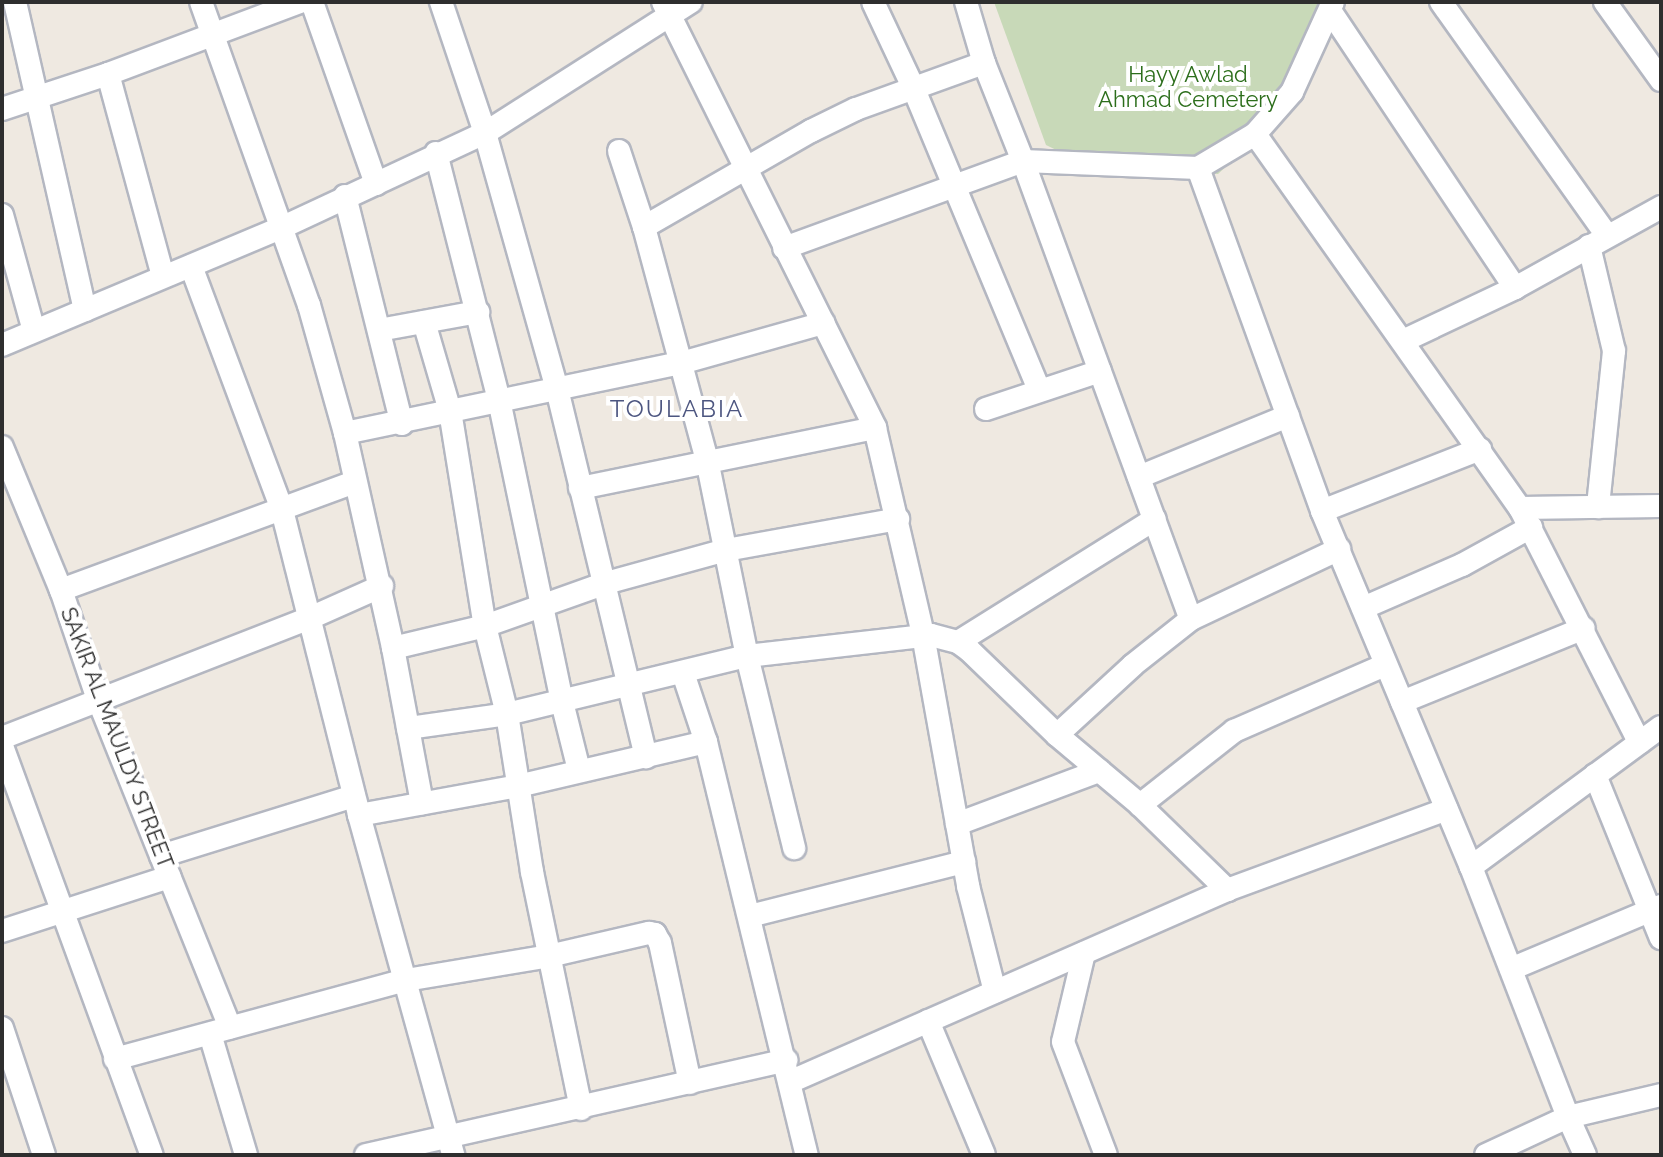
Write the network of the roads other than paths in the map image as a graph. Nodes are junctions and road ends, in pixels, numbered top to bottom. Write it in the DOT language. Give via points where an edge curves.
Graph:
graph roads {
  1 [pos="15,2"];
  2 [pos="201,2"];
  3 [pos="300,2"];
  4 [pos="312,2"];
  5 [pos="441,2"];
  6 [pos="691,2"];
  7 [pos="873,2"];
  8 [pos="966,2"];
  9 [pos="1441,2"];
  10 [pos="1605,2"];
  11 [pos="1332,7"];
  12 [pos="666,9"];
  13 [pos="212,32"];
  14 [pos="984,63"];
  15 [pos="1659,72"];
  16 [pos="108,74"];
  17 [pos="913,87"];
  18 [pos="34,97"];
  19 [pos="2,109"];
  20 [pos="485,133"];
  21 [pos="1255,134"];
  22 [pos="619,151"];
  23 [pos="436,153"];
  24 [pos="1023,161"];
  25 [pos="1198,168"];
  26 [pos="747,169"];
  27 [pos="376,184"];
  28 [pos="954,186"];
  29 [pos="345,196"];
  30 [pos="1661,207"];
  31 [pos="2,215"];
  32 [pos="283,227"];
  33 [pos="644,227"];
  34 [pos="1598,241"];
  35 [pos="784,248"];
  36 [pos="191,266"];
  37 [pos="163,276"];
  38 [pos="1515,288"];
  39 [pos="85,310"];
  40 [pos="478,312"];
  41 [pos="424,322"];
  42 [pos="823,323"];
  43 [pos="379,330"];
  44 [pos="34,331"];
  45 [pos="1403,341"];
  46 [pos="2,345"];
  47 [pos="681,363"];
  48 [pos="1100,371"];
  49 [pos="557,389"];
  50 [pos="1039,390"];
  51 [pos="499,400"];
  52 [pos="986,409"];
  53 [pos="450,411"];
  54 [pos="1288,416"];
  55 [pos="402,424"];
  56 [pos="875,428"];
  57 [pos="345,433"];
  58 [pos="2,447"];
  59 [pos="1480,449"];
  60 [pos="707,460"];
  61 [pos="1139,477"];
  62 [pos="355,482"];
  63 [pos="580,488"];
  64 [pos="1661,506"];
  65 [pos="1598,507"];
  66 [pos="282,510"];
  67 [pos="1322,511"];
  68 [pos="1526,518"];
  69 [pos="898,519"];
  70 [pos="1155,519"];
  71 [pos="1339,549"];
  72 [pos="726,550"];
  73 [pos="606,583"];
  74 [pos="382,586"];
  75 [pos="61,590"];
  76 [pos="542,605"];
  77 [pos="1363,608"];
  78 [pos="310,618"];
  79 [pos="1191,619"];
  80 [pos="485,626"];
  81 [pos="1584,628"];
  82 [pos="923,635"];
  83 [pos="958,642"];
  84 [pos="393,648"];
  85 [pos="747,656"];
  86 [pos="1385,665"];
  87 [pos="683,673"];
  88 [pos="628,686"];
  89 [pos="98,699"];
  90 [pos="562,702"];
  91 [pos="1402,702"];
  92 [pos="507,714"];
  93 [pos="1661,727"];
  94 [pos="408,728"];
  95 [pos="1057,735"];
  96 [pos="2,738"];
  97 [pos="706,742"];
  98 [pos="1639,742"];
  99 [pos="2,746"];
  100 [pos="646,757"];
  101 [pos="579,770"];
  102 [pos="1099,771"];
  103 [pos="1595,775"];
  104 [pos="518,786"];
  105 [pos="422,803"];
  106 [pos="356,805"];
  107 [pos="1140,805"];
  108 [pos="1447,809"];
  109 [pos="957,824"];
  110 [pos="794,848"];
  111 [pos="964,862"];
  112 [pos="165,867"];
  113 [pos="1471,867"];
  114 [pos="1227,890"];
  115 [pos="1656,908"];
  116 [pos="63,914"];
  117 [pos="750,916"];
  118 [pos="2,931"];
  119 [pos="1661,938"];
  120 [pos="1084,953"];
  121 [pos="549,956"];
  122 [pos="1511,969"];
  123 [pos="406,980"];
  124 [pos="995,992"];
  125 [pos="928,1021"];
  126 [pos="2,1028"];
  127 [pos="220,1031"];
  128 [pos="115,1059"];
  129 [pos="789,1071"];
  130 [pos="690,1083"];
  131 [pos="1661,1095"];
  132 [pos="581,1109"];
  133 [pos="1568,1117"];
  134 [pos="452,1146"];
  135 [pos="44,1155"];
  136 [pos="152,1155"];
  137 [pos="246,1155"];
  138 [pos="366,1155"];
  139 [pos="807,1155"];
  140 [pos="984,1155"];
  141 [pos="1106,1155"];
  142 [pos="1486,1155"];
  143 [pos="1585,1155"];
  1 -- 18 [label="street"];
  2 -- 13 [label="street"];
  3 -- 13 [label="street"];
  4 -- 27 [label="street"];
  5 -- 20 [label="street"];
  6 -- 12 [label="street"];
  7 -- 17 [label="street"];
  8 -- 14 [label="street"];
  9 -- 34 [label="street"];
  10 -- 15 [label="street"];
  11 -- 21 [label="street" via="1292,92"];
  11 -- 38 [label="street"];
  12 -- 20 [label="street"];
  12 -- 26 [label="street"];
  13 -- 16 [label="street"];
  13 -- 32 [label="street"];
  14 -- 17 [label="street"];
  14 -- 24 [label="street"];
  16 -- 18 [label="street"];
  16 -- 37 [label="street"];
  17 -- 26 [label="street" via="811,131"];
  17 -- 28 [label="street"];
  18 -- 19 [label="street"];
  18 -- 39 [label="street"];
  20 -- 23 [label="street"];
  20 -- 49 [label="street"];
  21 -- 25 [label="street"];
  21 -- 45 [label="street"];
  22 -- 33 [label="street"];
  23 -- 27 [label="street"];
  23 -- 40 [label="street"];
  24 -- 25 [label="street"];
  24 -- 28 [label="street"];
  24 -- 48 [label="street"];
  25 -- 54 [label="street"];
  26 -- 33 [label="street"];
  26 -- 35 [label="street"];
  27 -- 29 [label="street"];
  28 -- 35 [label="street"];
  28 -- 50 [label="street"];
  29 -- 32 [label="street"];
  29 -- 43 [label="street"];
  30 -- 34 [label="street"];
  31 -- 44 [label="street"];
  32 -- 36 [label="street"];
  32 -- 57 [label="street"];
  33 -- 47 [label="street"];
  34 -- 38 [label="street"];
  34 -- 65 [label="street" via="1614,351"];
  35 -- 42 [label="street"];
  36 -- 37 [label="street"];
  36 -- 66 [label="street"];
  37 -- 39 [label="street"];
  38 -- 45 [label="street"];
  39 -- 44 [label="street"];
  40 -- 41 [label="street"];
  40 -- 51 [label="street"];
  41 -- 43 [label="street"];
  41 -- 53 [label="street"];
  42 -- 47 [label="street"];
  42 -- 56 [label="street"];
  43 -- 55 [label="street"];
  44 -- 46 [label="street"];
  45 -- 59 [label="street"];
  47 -- 49 [label="street"];
  47 -- 60 [label="street"];
  48 -- 50 [label="street"];
  48 -- 61 [label="street"];
  49 -- 51 [label="street"];
  49 -- 63 [label="street"];
  50 -- 52 [label="street"];
  51 -- 53 [label="street"];
  51 -- 76 [label="street"];
  53 -- 55 [label="street"];
  53 -- 80 [label="street"];
  54 -- 61 [label="street"];
  54 -- 67 [label="street"];
  55 -- 57 [label="street"];
  56 -- 60 [label="street"];
  56 -- 69 [label="street"];
  57 -- 62 [label="street"];
  58 -- 75 [label="street, SAKIR AL MAULDY STREET"];
  59 -- 67 [label="street"];
  59 -- 68 [label="street"];
  60 -- 63 [label="street"];
  60 -- 72 [label="street"];
  61 -- 70 [label="street"];
  62 -- 66 [label="street"];
  62 -- 74 [label="street"];
  63 -- 73 [label="street"];
  64 -- 65 [label="street"];
  65 -- 68 [label="street"];
  66 -- 75 [label="street"];
  66 -- 78 [label="street"];
  67 -- 71 [label="street"];
  68 -- 77 [label="street" via="1462,565"];
  68 -- 81 [label="street"];
  69 -- 72 [label="street"];
  69 -- 82 [label="street"];
  70 -- 79 [label="street"];
  70 -- 83 [label="street"];
  71 -- 77 [label="street"];
  71 -- 79 [label="street"];
  72 -- 73 [label="street"];
  72 -- 85 [label="street"];
  73 -- 76 [label="street"];
  73 -- 88 [label="street"];
  74 -- 78 [label="street"];
  74 -- 84 [label="street"];
  75 -- 89 [label="street, SAKIR AL MAULDY STREET"];
  76 -- 80 [label="street"];
  76 -- 90 [label="street"];
  77 -- 86 [label="street"];
  78 -- 89 [label="street"];
  78 -- 106 [label="street"];
  79 -- 95 [label="street"];
  80 -- 84 [label="street"];
  80 -- 92 [label="street"];
  81 -- 91 [label="street"];
  81 -- 98 [label="street"];
  82 -- 83 [label="street"];
  82 -- 85 [label="street"];
  82 -- 109 [label="street"];
  83 -- 95 [label="street"];
  84 -- 94 [label="street"];
  85 -- 87 [label="street"];
  85 -- 110 [label="street"];
  86 -- 91 [label="street"];
  86 -- 107 [label="street" via="1234,731"];
  87 -- 88 [label="street"];
  87 -- 97 [label="street"];
  88 -- 90 [label="street"];
  88 -- 100 [label="street"];
  89 -- 96 [label="street"];
  89 -- 112 [label="street, SAKIR AL MAULDY STREET"];
  90 -- 92 [label="street"];
  90 -- 101 [label="street"];
  91 -- 108 [label="street"];
  92 -- 94 [label="street"];
  92 -- 104 [label="street"];
  93 -- 98 [label="street"];
  94 -- 105 [label="street"];
  95 -- 102 [label="street"];
  97 -- 100 [label="street"];
  97 -- 117 [label="street"];
  98 -- 103 [label="street"];
  99 -- 116 [label="street"];
  100 -- 101 [label="street"];
  101 -- 104 [label="street"];
  102 -- 107 [label="street"];
  102 -- 109 [label="street"];
  103 -- 113 [label="street"];
  103 -- 115 [label="street"];
  104 -- 105 [label="street"];
  104 -- 121 [label="street"];
  105 -- 106 [label="street"];
  106 -- 112 [label="street"];
  106 -- 123 [label="street"];
  107 -- 114 [label="street"];
  108 -- 113 [label="street"];
  108 -- 114 [label="street"];
  109 -- 111 [label="street"];
  111 -- 117 [label="street"];
  111 -- 124 [label="street"];
  112 -- 116 [label="street"];
  112 -- 127 [label="street, SAKIR AL MAULDY STREET"];
  113 -- 122 [label="street"];
  114 -- 120 [label="street"];
  115 -- 119 [label="street"];
  115 -- 122 [label="street"];
  116 -- 118 [label="street"];
  116 -- 128 [label="street"];
  117 -- 129 [label="street"];
  120 -- 124 [label="street"];
  120 -- 141 [label="street" via="1063,1042"];
  121 -- 123 [label="street"];
  121 -- 130 [label="street" via="655,934"];
  121 -- 132 [label="street"];
  122 -- 133 [label="street"];
  123 -- 127 [label="street"];
  123 -- 134 [label="street"];
  124 -- 125 [label="street"];
  125 -- 129 [label="street"];
  125 -- 140 [label="street"];
  126 -- 135 [label="street"];
  127 -- 128 [label="street"];
  127 -- 137 [label="street, SAKIR AL MAULDY STREET"];
  128 -- 136 [label="street"];
  129 -- 130 [label="street"];
  129 -- 139 [label="street"];
  130 -- 132 [label="street"];
  131 -- 133 [label="street"];
  132 -- 134 [label="street"];
  133 -- 142 [label="street"];
  133 -- 143 [label="street"];
  134 -- 138 [label="street"];
}
